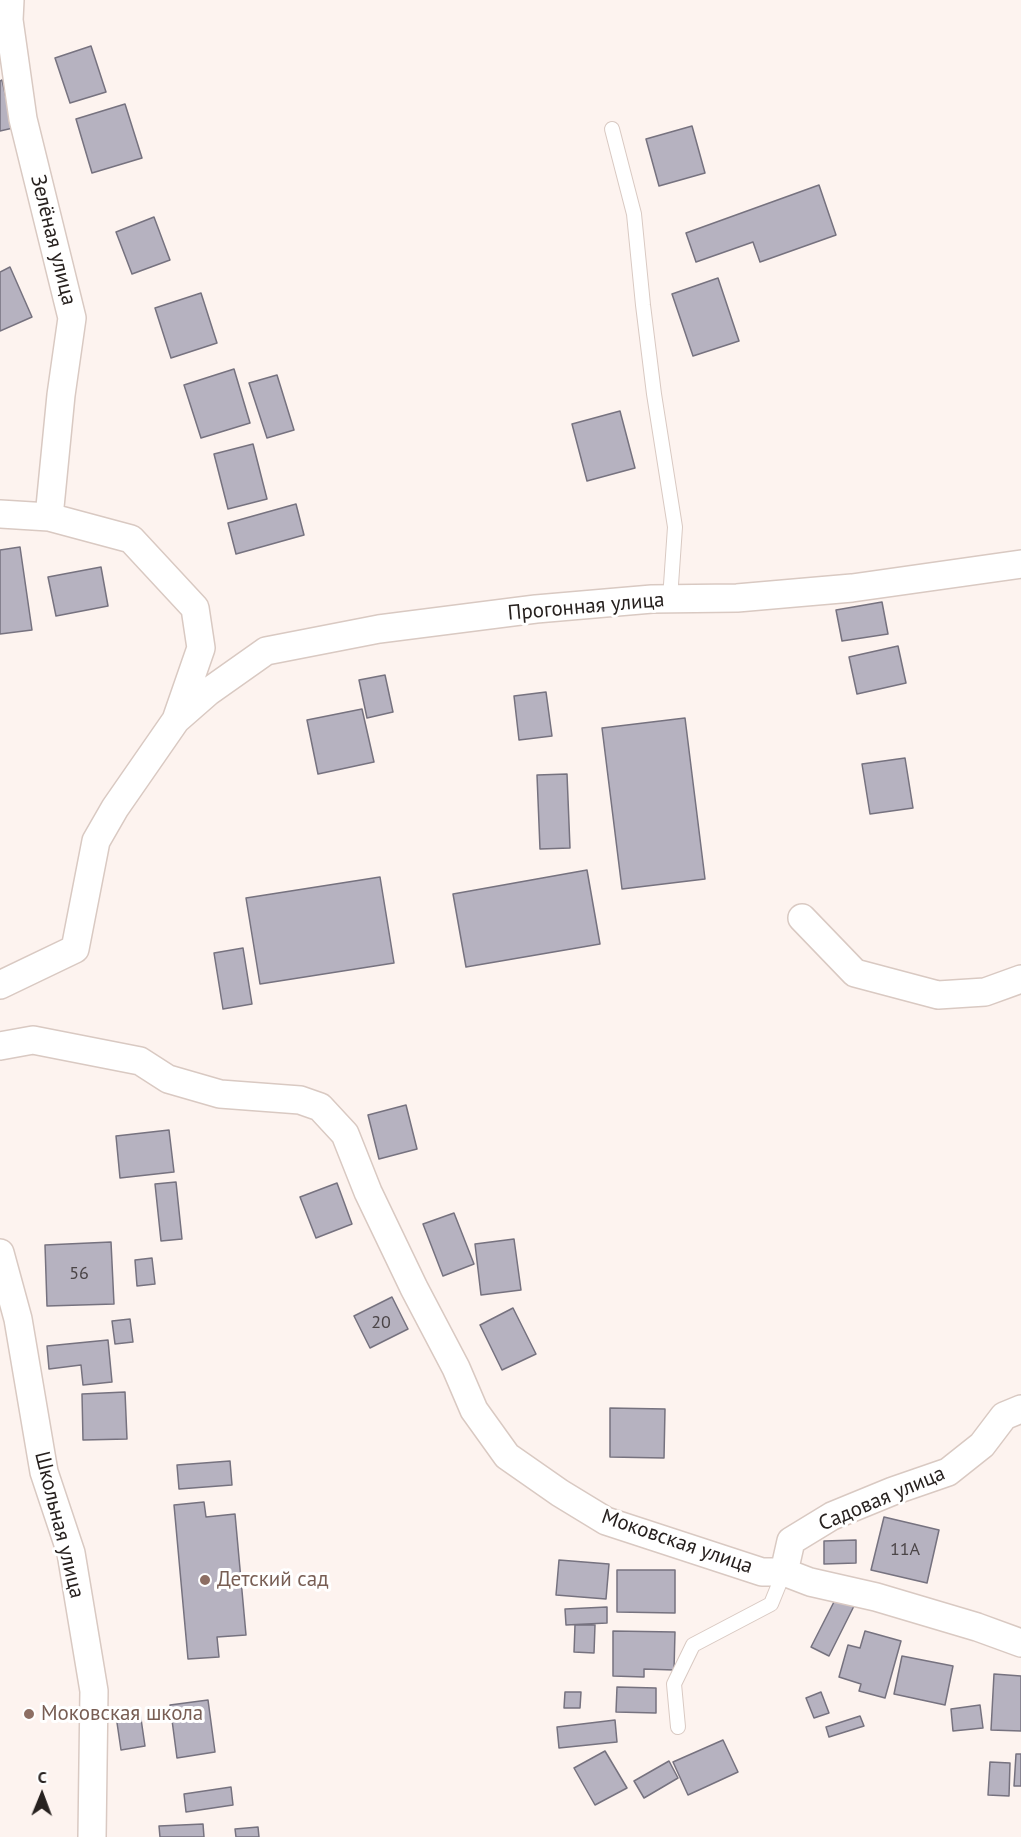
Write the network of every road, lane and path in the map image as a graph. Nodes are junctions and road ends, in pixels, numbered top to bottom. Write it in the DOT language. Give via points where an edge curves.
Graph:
graph roads {
  1 [pos="10,0"];
  2 [pos="612,129"];
  3 [pos="0,514"];
  4 [pos="49,517"];
  5 [pos="1021,564"];
  6 [pos="670,599"];
  7 [pos="176,720"];
  8 [pos="802,918"];
  9 [pos="1021,979"];
  10 [pos="0,985"];
  11 [pos="0,1046"];
  12 [pos="0,1253"];
  13 [pos="1021,1409"];
  14 [pos="784,1572"];
  15 [pos="1021,1643"];
  16 [pos="678,1727"];
  17 [pos="92,1837"];
  1 -- 4 [label="street, Зелёная улица" via="9,20 23,119 72,318"];
  2 -- 6 [label="lane" via="634,214 652,383 675,527"];
  3 -- 4 [label="street"];
  4 -- 7 [label="street" via="131,539 195,608 201,648"];
  5 -- 6 [label="street, Прогонная улица" via="852,588 737,598"];
  6 -- 7 [label="street, Прогонная улица" via="536,609 424,623 266,651"];
  7 -- 10 [label="street" via="96,841 75,949"];
  8 -- 9 [label="street" via="855,973 938,995 985,992"];
  11 -- 14 [label="street, Моковская улица" via="33,1040 140,1062 168,1079 220,1094 300,1100 320,1107 345,1134 368,1192 474,1410 507,1456 606,1521 762,1572"];
  12 -- 17 [label="street, Школьная улица" via="18,1319 44,1472 71,1553 94,1691"];
  13 -- 14 [label="street, Садовая улица" via="1004,1416 982,1445 948,1472 832,1516 791,1541"];
  14 -- 15 [label="street, Моковская улица"];
  14 -- 16 [label="lane" via="771,1604 693,1645 674,1684"];
}
